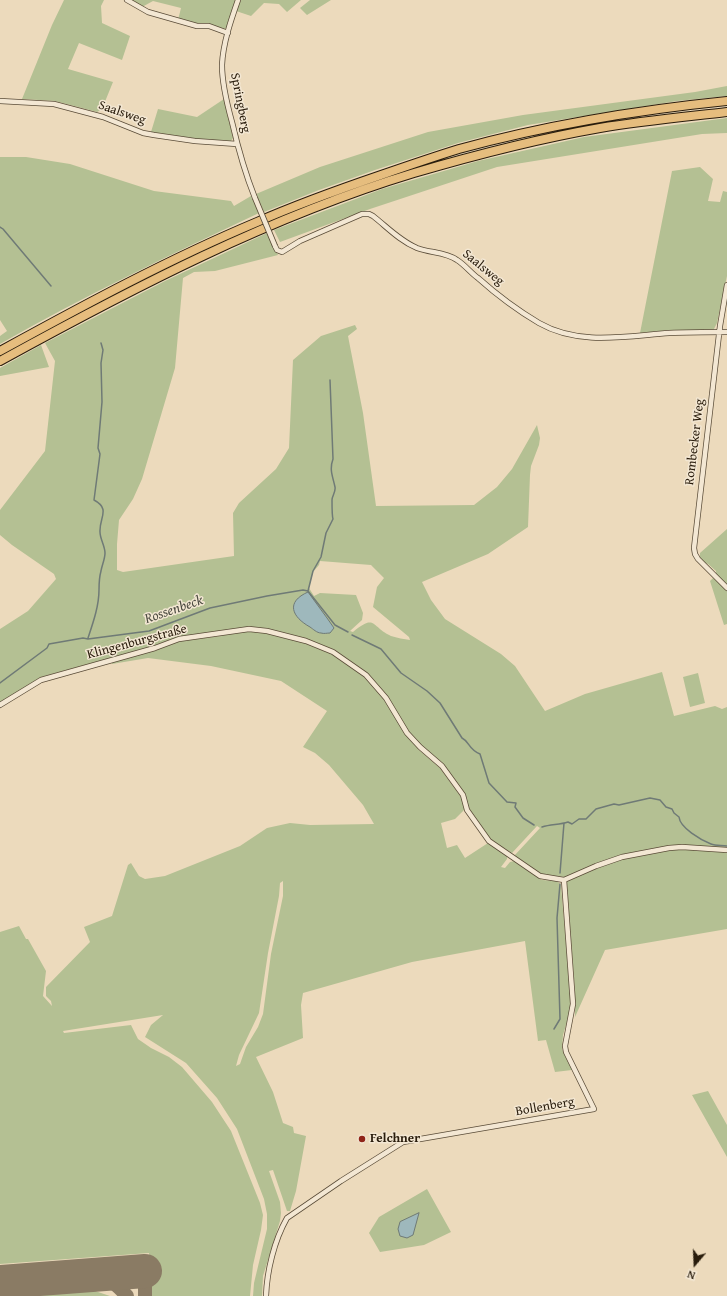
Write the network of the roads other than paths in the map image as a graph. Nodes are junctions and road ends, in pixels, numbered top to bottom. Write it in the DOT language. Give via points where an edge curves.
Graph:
graph roads {
  1 [pos="127,0"];
  2 [pos="238,0"];
  3 [pos="228,33"];
  4 [pos="0,101"];
  5 [pos="727,101"];
  6 [pos="727,112"];
  7 [pos="237,143"];
  8 [pos="727,285"];
  9 [pos="719,332"];
  10 [pos="727,332"];
  11 [pos="0,351"];
  12 [pos="0,361"];
  13 [pos="727,588"];
  14 [pos="0,705"];
  15 [pos="727,850"];
  16 [pos="564,880"];
  17 [pos="266,1296"];
  1 -- 3 [label="street" via="148,12"];
  2 -- 3 [label="street, Springberg"];
  3 -- 7 [label="street, Springberg" via="222,65 223,81"];
  4 -- 7 [label="street, Saalsweg" via="54,104 154,135 195,141"];
  5 -- 11 [label="highway" via="658,109 514,135 457,150 358,183 259,221 204,246 115,289"];
  6 -- 12 [label="highway" via="598,129 516,146 412,174 297,215 214,250"];
  7 -- 9 [label="street, Saalsweg, bridge" via="246,177 277,250 282,252 334,226 362,214 369,214 408,243 457,260 507,302 551,329 580,337"];
  8 -- 9 [label="street, Rombecker Weg"];
  9 -- 10 [label="street, Saalsweg"];
  9 -- 13 [label="street, Rombecker Weg" via="694,548 698,559"];
  14 -- 16 [label="street, Klingenburgstraße" via="41,680 179,639 249,629 306,641 333,652 366,675 386,698 407,733 442,766 463,795 467,810 489,841 540,876"];
  15 -- 16 [label="street" via="675,847 608,862"];
  16 -- 17 [label="street, Bollenberg" via="573,1004 565,1046 594,1109 403,1142 287,1218 282,1226 268,1272"];
}
